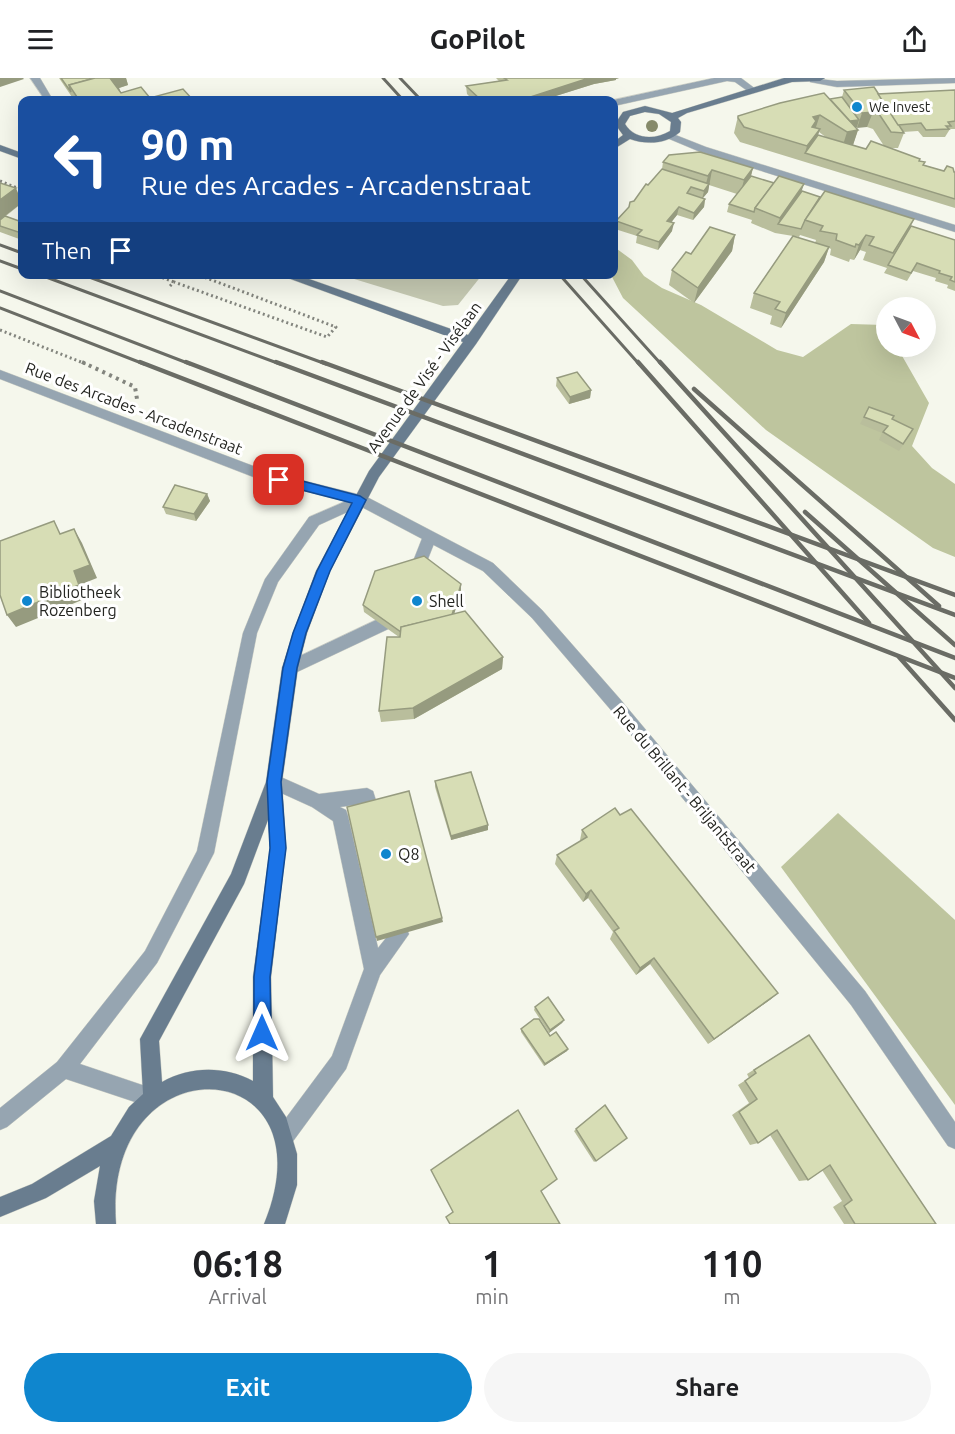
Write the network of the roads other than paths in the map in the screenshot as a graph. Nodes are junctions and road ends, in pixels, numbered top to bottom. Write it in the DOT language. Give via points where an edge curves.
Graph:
graph roads {
  1 [pos="35,78"];
  2 [pos="791,78"];
  3 [pos="817,79"];
  4 [pos="955,80"];
  5 [pos="752,90"];
  6 [pos="46,96"];
  7 [pos="618,102"];
  8 [pos="672,117"];
  9 [pos="629,135"];
  10 [pos="670,136"];
  11 [pos="618,144"];
  12 [pos="0,148"];
  13 [pos="18,155"];
  14 [pos="955,229"];
  15 [pos="296,279"];
  16 [pos="515,279"];
  17 [pos="472,341"];
  18 [pos="0,374"];
  19 [pos="360,500"];
  20 [pos="430,536"];
  21 [pos="290,668"];
  22 [pos="274,782"];
  23 [pos="318,801"];
  24 [pos="370,807"];
  25 [pos="400,934"];
  26 [pos="373,969"];
  27 [pos="64,1069"];
  28 [pos="153,1098"];
  29 [pos="264,1101"];
  30 [pos="0,1120"];
  31 [pos="284,1137"];
  32 [pos="955,1139"];
  33 [pos="118,1143"];
  34 [pos="0,1207"];
  35 [pos="106,1224"];
  36 [pos="274,1224"];
  1 -- 6 [label="street"];
  2 -- 3 [label="street"];
  2 -- 5 [label="street"];
  3 -- 4 [label="street" via="837,84"];
  5 -- 7 [label="street" via="727,78"];
  5 -- 8 [label="street"];
  8 -- 9 [label="street" via="655,110 634,110 621,118 622,130"];
  8 -- 10 [label="street" via="677,127"];
  9 -- 10 [label="street" via="654,140"];
  9 -- 11 [label="street"];
  10 -- 14 [label="street"];
  12 -- 13 [label="street"];
  15 -- 17 [label="street"];
  16 -- 17 [label="street, Avenue de Visé - Visélaan"];
  17 -- 19 [label="street, Avenue de Visé - Visélaan" via="374,474"];
  18 -- 19 [label="street, Rue des Arcades - Arcadenstraat" via="266,476"];
  19 -- 20 [label="street, Rue du Brillant - Briljantstraat"];
  19 -- 21 [label="street, Avenue de Visé - Visélaan" via="323,571"];
  19 -- 27 [label="street" via="314,521 272,579 250,633 205,853 151,957"];
  20 -- 21 [label="street" via="396,619"];
  20 -- 32 [label="street, Rue du Brillant - Briljantstraat" via="488,567 560,641 858,998"];
  21 -- 22 [label="street, Avenue de Visé - Visélaan"];
  22 -- 23 [label="street"];
  22 -- 28 [label="street" via="238,878 149,1039"];
  22 -- 29 [label="street" via="278,848 262,977"];
  23 -- 24 [label="street" via="367,796"];
  23 -- 26 [label="street" via="340,816"];
  25 -- 26 [label="street"];
  26 -- 31 [label="street" via="339,1062"];
  27 -- 28 [label="street"];
  27 -- 30 [label="street"];
  28 -- 29 [label="street" via="189,1081 218,1079 243,1085"];
  28 -- 33 [label="street"];
  29 -- 31 [label="street"];
  31 -- 36 [label="street" via="287,1182"];
  33 -- 34 [label="street" via="39,1191"];
  33 -- 35 [label="street" via="105,1175"];
}
